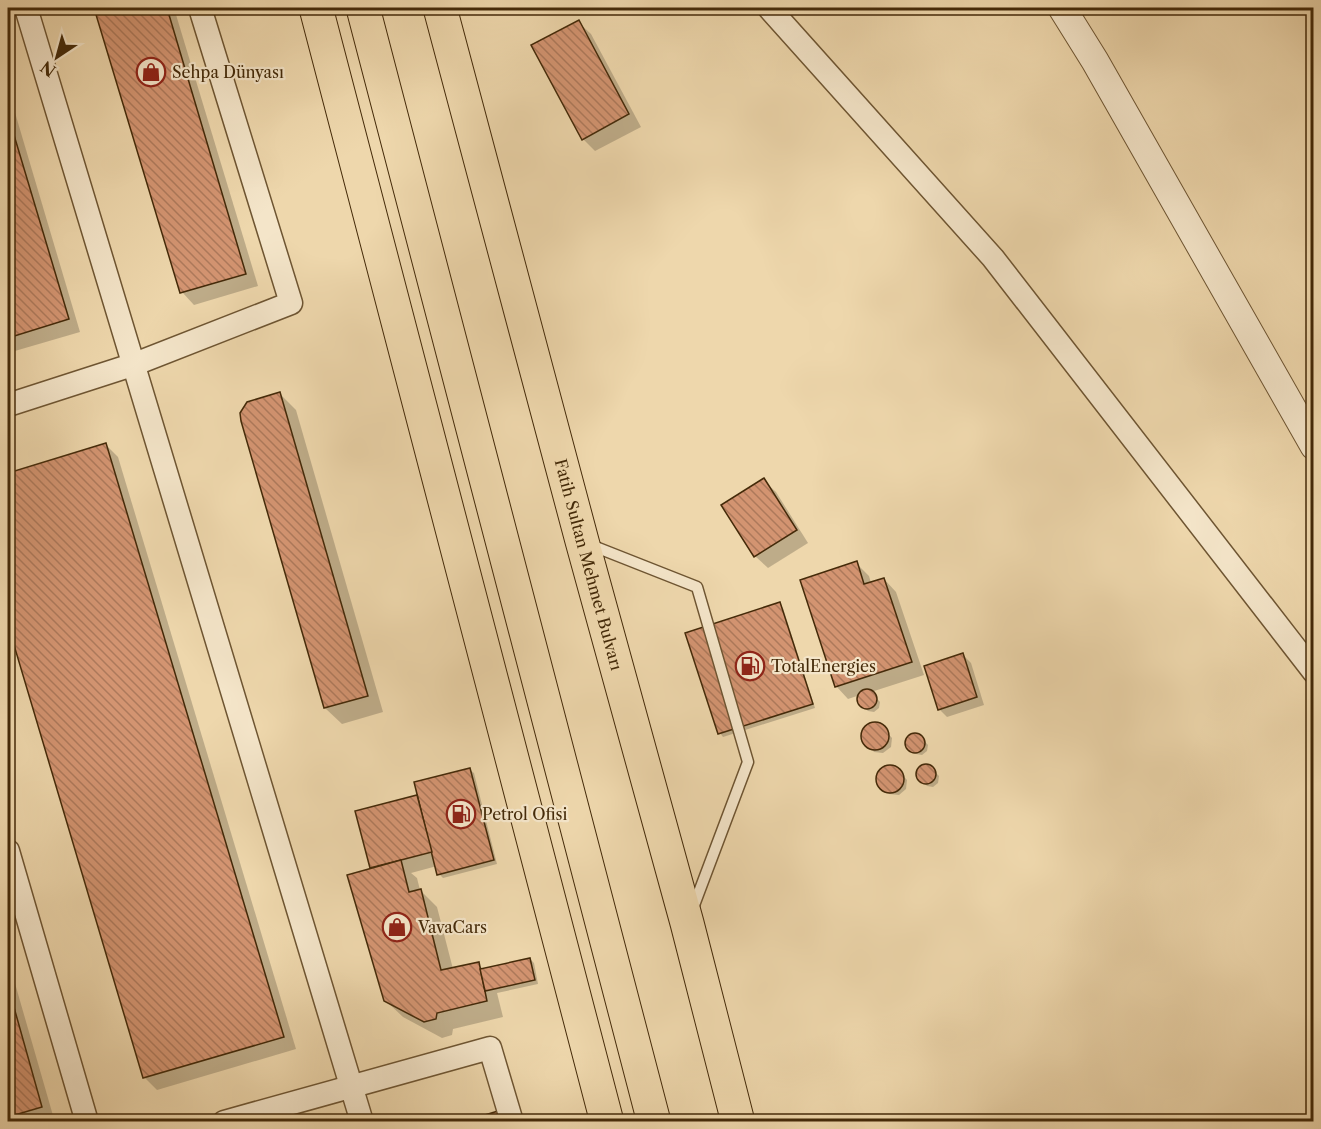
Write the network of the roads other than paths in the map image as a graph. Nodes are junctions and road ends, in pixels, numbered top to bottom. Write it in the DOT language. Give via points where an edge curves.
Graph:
graph roads {
  1 [pos="26,8"];
  2 [pos="200,8"];
  3 [pos="316,8"];
  4 [pos="363,8"];
  5 [pos="440,8"];
  6 [pos="769,8"];
  7 [pos="1062,8"];
  8 [pos="135,364"];
  9 [pos="8,405"];
  10 [pos="1314,446"];
  11 [pos="441,488"];
  12 [pos="582,541"];
  13 [pos="514,588"];
  14 [pos="1314,672"];
  15 [pos="548,718"];
  16 [pos="527,813"];
  17 [pos="8,851"];
  18 [pos="687,922"];
  19 [pos="351,1086"];
  20 [pos="87,1122"];
  21 [pos="224,1122"];
  22 [pos="362,1122"];
  23 [pos="512,1122"];
  24 [pos="607,1122"];
  25 [pos="654,1122"];
  26 [pos="738,1122"];
  1 -- 8 [label="street"];
  2 -- 8 [label="street" via="291,303"];
  3 -- 11 [label="highway"];
  4 -- 13 [label="highway"];
  5 -- 12 [label="highway, Fatih Sultan Mehmet Bulvarı"];
  6 -- 14 [label="street" via="993,258"];
  7 -- 10 [label="street"];
  8 -- 9 [label="street"];
  8 -- 19 [label="street"];
  11 -- 13 [label="highway"];
  11 -- 16 [label="highway"];
  12 -- 18 [label="highway, Fatih Sultan Mehmet Bulvarı"];
  12 -- 18 [label="lane" via="697,587 748,762"];
  13 -- 15 [label="highway"];
  15 -- 16 [label="highway"];
  15 -- 25 [label="highway"];
  16 -- 24 [label="highway"];
  17 -- 20 [label="street"];
  18 -- 26 [label="highway, Fatih Sultan Mehmet Bulvarı"];
  19 -- 21 [label="street"];
  19 -- 22 [label="street"];
  19 -- 23 [label="street" via="490,1048"];
}
